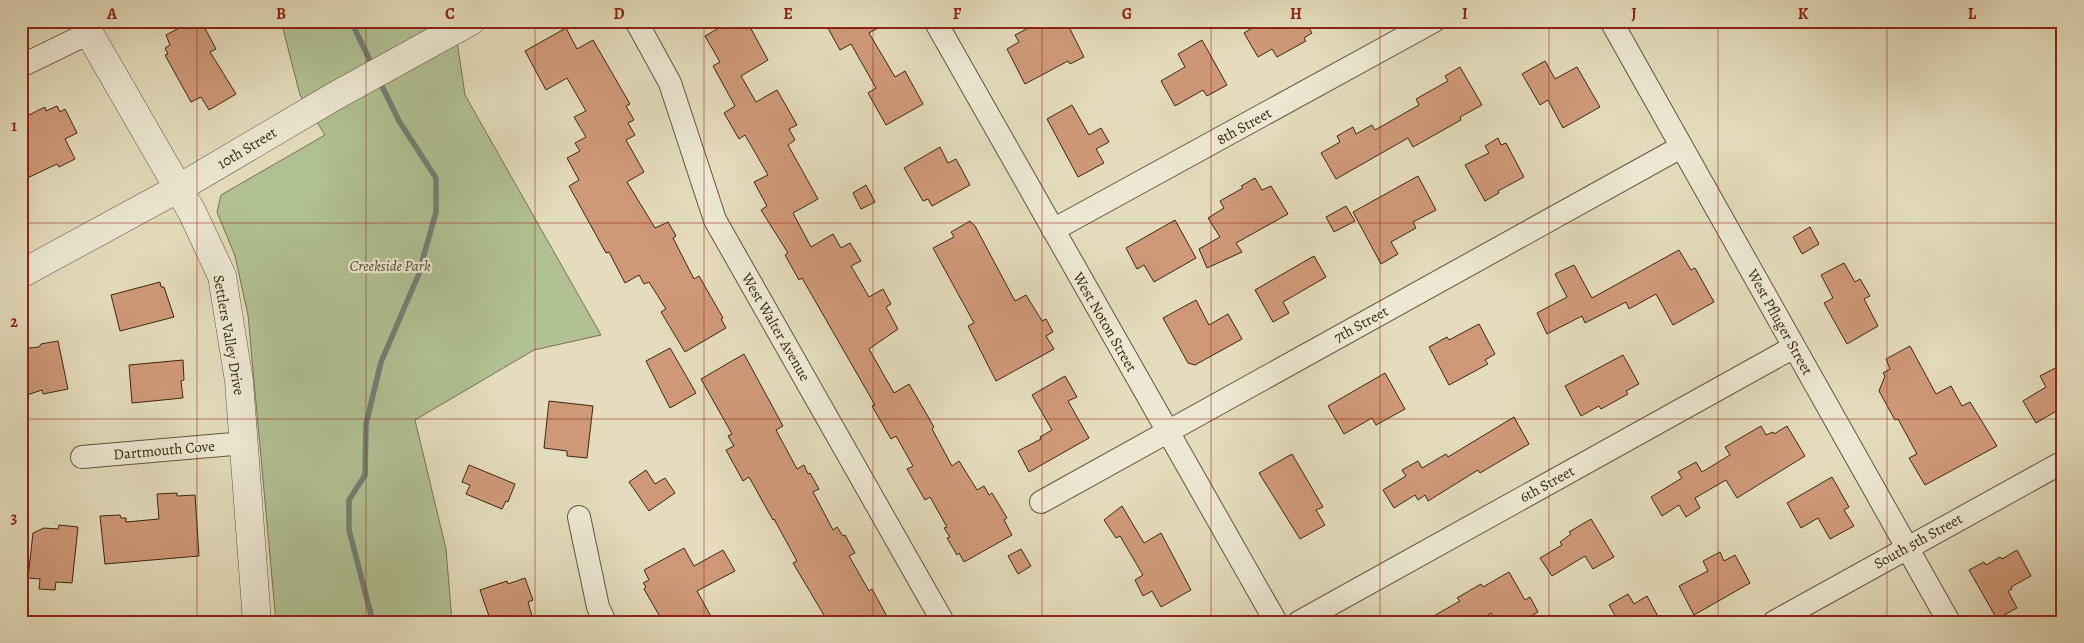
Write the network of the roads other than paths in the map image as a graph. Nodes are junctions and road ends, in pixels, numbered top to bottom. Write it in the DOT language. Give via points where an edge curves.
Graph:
graph roads {
  1 [pos="471,21"];
  2 [pos="636,21"];
  3 [pos="1434,21"];
  4 [pos="1611,21"];
  5 [pos="944,24"];
  6 [pos="87,27"];
  7 [pos="21,66"];
  8 [pos="1682,147"];
  9 [pos="179,188"];
  10 [pos="1053,230"];
  11 [pos="21,274"];
  12 [pos="1794,347"];
  13 [pos="1168,431"];
  14 [pos="245,443"];
  15 [pos="82,457"];
  16 [pos="2063,462"];
  17 [pos="1041,502"];
  18 [pos="579,518"];
  19 [pos="1907,547"];
  20 [pos="257,622"];
  21 [pos="605,622"];
  22 [pos="942,622"];
  23 [pos="1276,622"];
  24 [pos="1300,622"];
  25 [pos="1774,622"];
  26 [pos="1949,622"];
  1 -- 9 [label="street, 10th Street"];
  2 -- 22 [label="street, West Walter Avenue" via="670,83 715,220"];
  3 -- 10 [label="street, 8th Street"];
  4 -- 8 [label="street, West Pfluger Street"];
  5 -- 10 [label="street, West Noton Street"];
  6 -- 7 [label="street"];
  6 -- 9 [label="street, Settlers Valley Drive"];
  8 -- 12 [label="street, West Pfluger Street"];
  8 -- 13 [label="street, 7th Street"];
  9 -- 11 [label="street, 10th Street"];
  9 -- 14 [label="street, Settlers Valley Drive" via="222,276 239,380"];
  10 -- 13 [label="street, West Noton Street"];
  12 -- 19 [label="street, West Pfluger Street"];
  12 -- 24 [label="street, 6th Street"];
  13 -- 17 [label="street, 7th Street"];
  13 -- 23 [label="street, West Noton Street"];
  14 -- 15 [label="street, Dartmouth Cove"];
  14 -- 20 [label="street, Settlers Valley Drive"];
  16 -- 19 [label="street, South 5th Street"];
  18 -- 21 [label="street" via="598,606"];
  19 -- 25 [label="street, South 5th Street"];
  19 -- 26 [label="street, West Pfluger Street"];
}
